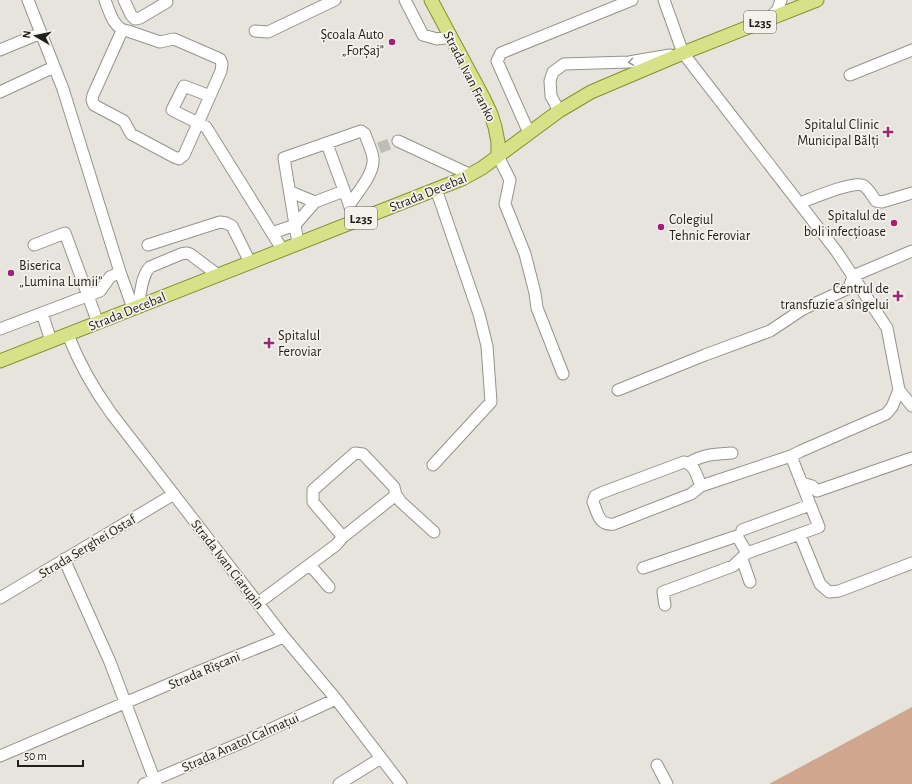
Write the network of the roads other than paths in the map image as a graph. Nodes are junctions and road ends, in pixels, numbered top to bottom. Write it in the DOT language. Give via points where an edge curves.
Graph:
graph roads {
  1 [pos="28,0"];
  2 [pos="124,0"];
  3 [pos="335,0"];
  4 [pos="405,0"];
  5 [pos="431,0"];
  6 [pos="632,0"];
  7 [pos="664,0"];
  8 [pos="781,0"];
  9 [pos="817,0"];
  10 [pos="167,2"];
  11 [pos="106,3"];
  12 [pos="793,4"];
  13 [pos="770,18"];
  14 [pos="124,31"];
  15 [pos="255,31"];
  16 [pos="41,33"];
  17 [pos="451,37"];
  18 [pos="0,50"];
  19 [pos="912,50"];
  20 [pos="683,53"];
  21 [pos="54,67"];
  22 [pos="850,75"];
  23 [pos="0,92"];
  24 [pos="210,96"];
  25 [pos="559,112"];
  26 [pos="198,123"];
  27 [pos="529,134"];
  28 [pos="398,141"];
  29 [pos="327,144"];
  30 [pos="498,156"];
  31 [pos="471,175"];
  32 [pos="436,189"];
  33 [pos="344,191"];
  34 [pos="291,192"];
  35 [pos="912,193"];
  36 [pos="315,202"];
  37 [pos="800,203"];
  38 [pos="349,205"];
  39 [pos="355,220"];
  40 [pos="295,225"];
  41 [pos="272,233"];
  42 [pos="298,243"];
  43 [pos="34,245"];
  44 [pos="148,245"];
  45 [pos="282,249"];
  46 [pos="912,251"];
  47 [pos="250,262"];
  48 [pos="120,272"];
  49 [pos="218,274"];
  50 [pos="853,276"];
  51 [pos="88,296"];
  52 [pos="136,307"];
  53 [pos="42,313"];
  54 [pos="98,323"];
  55 [pos="0,330"];
  56 [pos="68,335"];
  57 [pos="51,341"];
  58 [pos="0,361"];
  59 [pos="563,374"];
  60 [pos="618,390"];
  61 [pos="899,390"];
  62 [pos="912,406"];
  63 [pos="732,453"];
  64 [pos="791,456"];
  65 [pos="912,458"];
  66 [pos="689,463"];
  67 [pos="433,465"];
  68 [pos="802,483"];
  69 [pos="701,486"];
  70 [pos="174,494"];
  71 [pos="396,494"];
  72 [pos="810,505"];
  73 [pos="742,530"];
  74 [pos="434,532"];
  75 [pos="800,535"];
  76 [pos="343,537"];
  77 [pos="745,556"];
  78 [pos="64,559"];
  79 [pos="912,563"];
  80 [pos="310,565"];
  81 [pos="642,568"];
  82 [pos="750,582"];
  83 [pos="329,588"];
  84 [pos="0,598"];
  85 [pos="258,603"];
  86 [pos="665,605"];
  87 [pos="284,637"];
  88 [pos="336,699"];
  89 [pos="125,704"];
  90 [pos="0,756"];
  91 [pos="381,758"];
  92 [pos="657,765"];
  93 [pos="151,783"];
  94 [pos="339,784"];
  95 [pos="401,784"];
  96 [pos="667,784"];
  1 -- 16 [label="street"];
  2 -- 10 [label="street" via="135,19"];
  2 -- 11 [label="street"];
  3 -- 15 [label="street" via="268,32"];
  4 -- 17 [label="street" via="423,35 437,39"];
  5 -- 17 [label="main road, Strada Ivan Franko"];
  6 -- 27 [label="street" via="501,52 497,61"];
  7 -- 20 [label="street"];
  8 -- 13 [label="street" via="778,9"];
  9 -- 12 [label="main road, Strada Decebal / L235"];
  11 -- 14 [label="street" via="116,25"];
  12 -- 13 [label="main road, Strada Decebal / L235"];
  13 -- 20 [label="main road, Strada Decebal / L235"];
  14 -- 24 [label="street" via="160,42 174,39 220,59 221,71"];
  14 -- 26 [label="street" via="93,95 94,105 124,121 131,134 174,158 180,159 184,155"];
  16 -- 18 [label="street"];
  16 -- 21 [label="street"];
  17 -- 30 [label="main road, Strada Ivan Franko" via="491,114 498,142"];
  19 -- 22 [label="street"];
  20 -- 25 [label="main road, Strada Decebal / L235" via="597,89"];
  20 -- 25 [label="street, one-way" via="628,62 564,64 553,72 550,81 551,96"];
  20 -- 37 [label="street"];
  21 -- 23 [label="street"];
  21 -- 48 [label="street"];
  24 -- 26 [label="street"];
  24 -- 26 [label="street" via="184,86 172,110"];
  25 -- 27 [label="main road, Strada Decebal / L235"];
  26 -- 41 [label="street" via="206,127"];
  27 -- 30 [label="main road, Strada Decebal / L235"];
  28 -- 31 [label="street"];
  29 -- 33 [label="street"];
  29 -- 34 [label="street" via="284,158"];
  29 -- 38 [label="street" via="361,132 374,149 368,178"];
  30 -- 31 [label="main road, Strada Decebal / L235"];
  30 -- 59 [label="street" via="510,180 505,204 525,254 537,308"];
  31 -- 32 [label="main road, Strada Decebal / L235"];
  32 -- 39 [label="main road, Strada Decebal / L235"];
  32 -- 67 [label="street" via="479,314 487,346 491,402"];
  33 -- 36 [label="street"];
  33 -- 38 [label="street"];
  34 -- 36 [label="street"];
  34 -- 40 [label="street"];
  35 -- 37 [label="street" via="882,202 876,201 863,185 852,184"];
  36 -- 40 [label="street"];
  37 -- 50 [label="street"];
  38 -- 39 [label="street"];
  39 -- 42 [label="main road, Strada Decebal / L235"];
  40 -- 41 [label="street"];
  40 -- 42 [label="street"];
  41 -- 45 [label="street"];
  42 -- 45 [label="main road, Strada Decebal / L235"];
  43 -- 51 [label="street" via="64,233"];
  44 -- 47 [label="street" via="220,222 226,223 232,226"];
  45 -- 47 [label="main road, Strada Decebal / L235"];
  46 -- 50 [label="street"];
  47 -- 49 [label="main road, Strada Decebal / L235"];
  48 -- 51 [label="street" via="110,277 100,291"];
  48 -- 52 [label="street"];
  49 -- 52 [label="main road, Strada Decebal / L235"];
  49 -- 52 [label="street" via="190,254 181,254 148,270"];
  50 -- 60 [label="street" via="849,288 803,309 770,331"];
  50 -- 61 [label="street" via="887,328"];
  51 -- 53 [label="street"];
  51 -- 54 [label="street"];
  52 -- 54 [label="main road, Strada Decebal / L235"];
  53 -- 55 [label="street"];
  53 -- 57 [label="street"];
  54 -- 56 [label="main road, Strada Decebal / L235"];
  56 -- 57 [label="main road, Strada Decebal / L235"];
  56 -- 70 [label="street, Strada Ivan Ciarupin" via="94,390"];
  57 -- 58 [label="main road, Strada Decebal / L235"];
  61 -- 62 [label="street"];
  61 -- 64 [label="street" via="886,414"];
  63 -- 66 [label="street" via="697,457"];
  64 -- 68 [label="street"];
  64 -- 69 [label="street"];
  65 -- 68 [label="street" via="817,491 812,486"];
  66 -- 69 [label="street"];
  66 -- 69 [label="street" via="684,462 600,492 593,502 601,522 607,525 614,524 691,494"];
  68 -- 72 [label="street"];
  70 -- 78 [label="street, Strada Serghei Ostaf"];
  70 -- 85 [label="street, Strada Ivan Ciarupin"];
  71 -- 74 [label="street" via="401,502"];
  71 -- 76 [label="street"];
  71 -- 76 [label="street" via="394,486 363,454 355,453 312,490 313,502"];
  72 -- 73 [label="street"];
  72 -- 75 [label="street" via="819,528"];
  75 -- 77 [label="street"];
  75 -- 79 [label="street" via="820,584 829,592 838,591"];
  76 -- 80 [label="street"];
  77 -- 81 [label="street" via="737,536"];
  77 -- 82 [label="street"];
  77 -- 86 [label="street" via="733,566 663,592"];
  78 -- 84 [label="street, Strada Serghei Ostaf"];
  78 -- 89 [label="street" via="102,644"];
  80 -- 83 [label="street"];
  80 -- 85 [label="street"];
  85 -- 87 [label="street, Strada Ivan Ciarupin"];
  87 -- 88 [label="street, Strada Ivan Ciarupin"];
  87 -- 89 [label="street, Strada Rîșcani"];
  88 -- 91 [label="street, Strada Ivan Ciarupin"];
  88 -- 93 [label="street, Strada Anatol Calmațui"];
  89 -- 90 [label="street, Strada Rîșcani"];
  89 -- 93 [label="street"];
  91 -- 94 [label="street"];
  91 -- 95 [label="street, Strada Ivan Ciarupin"];
  92 -- 96 [label="street"];
}
